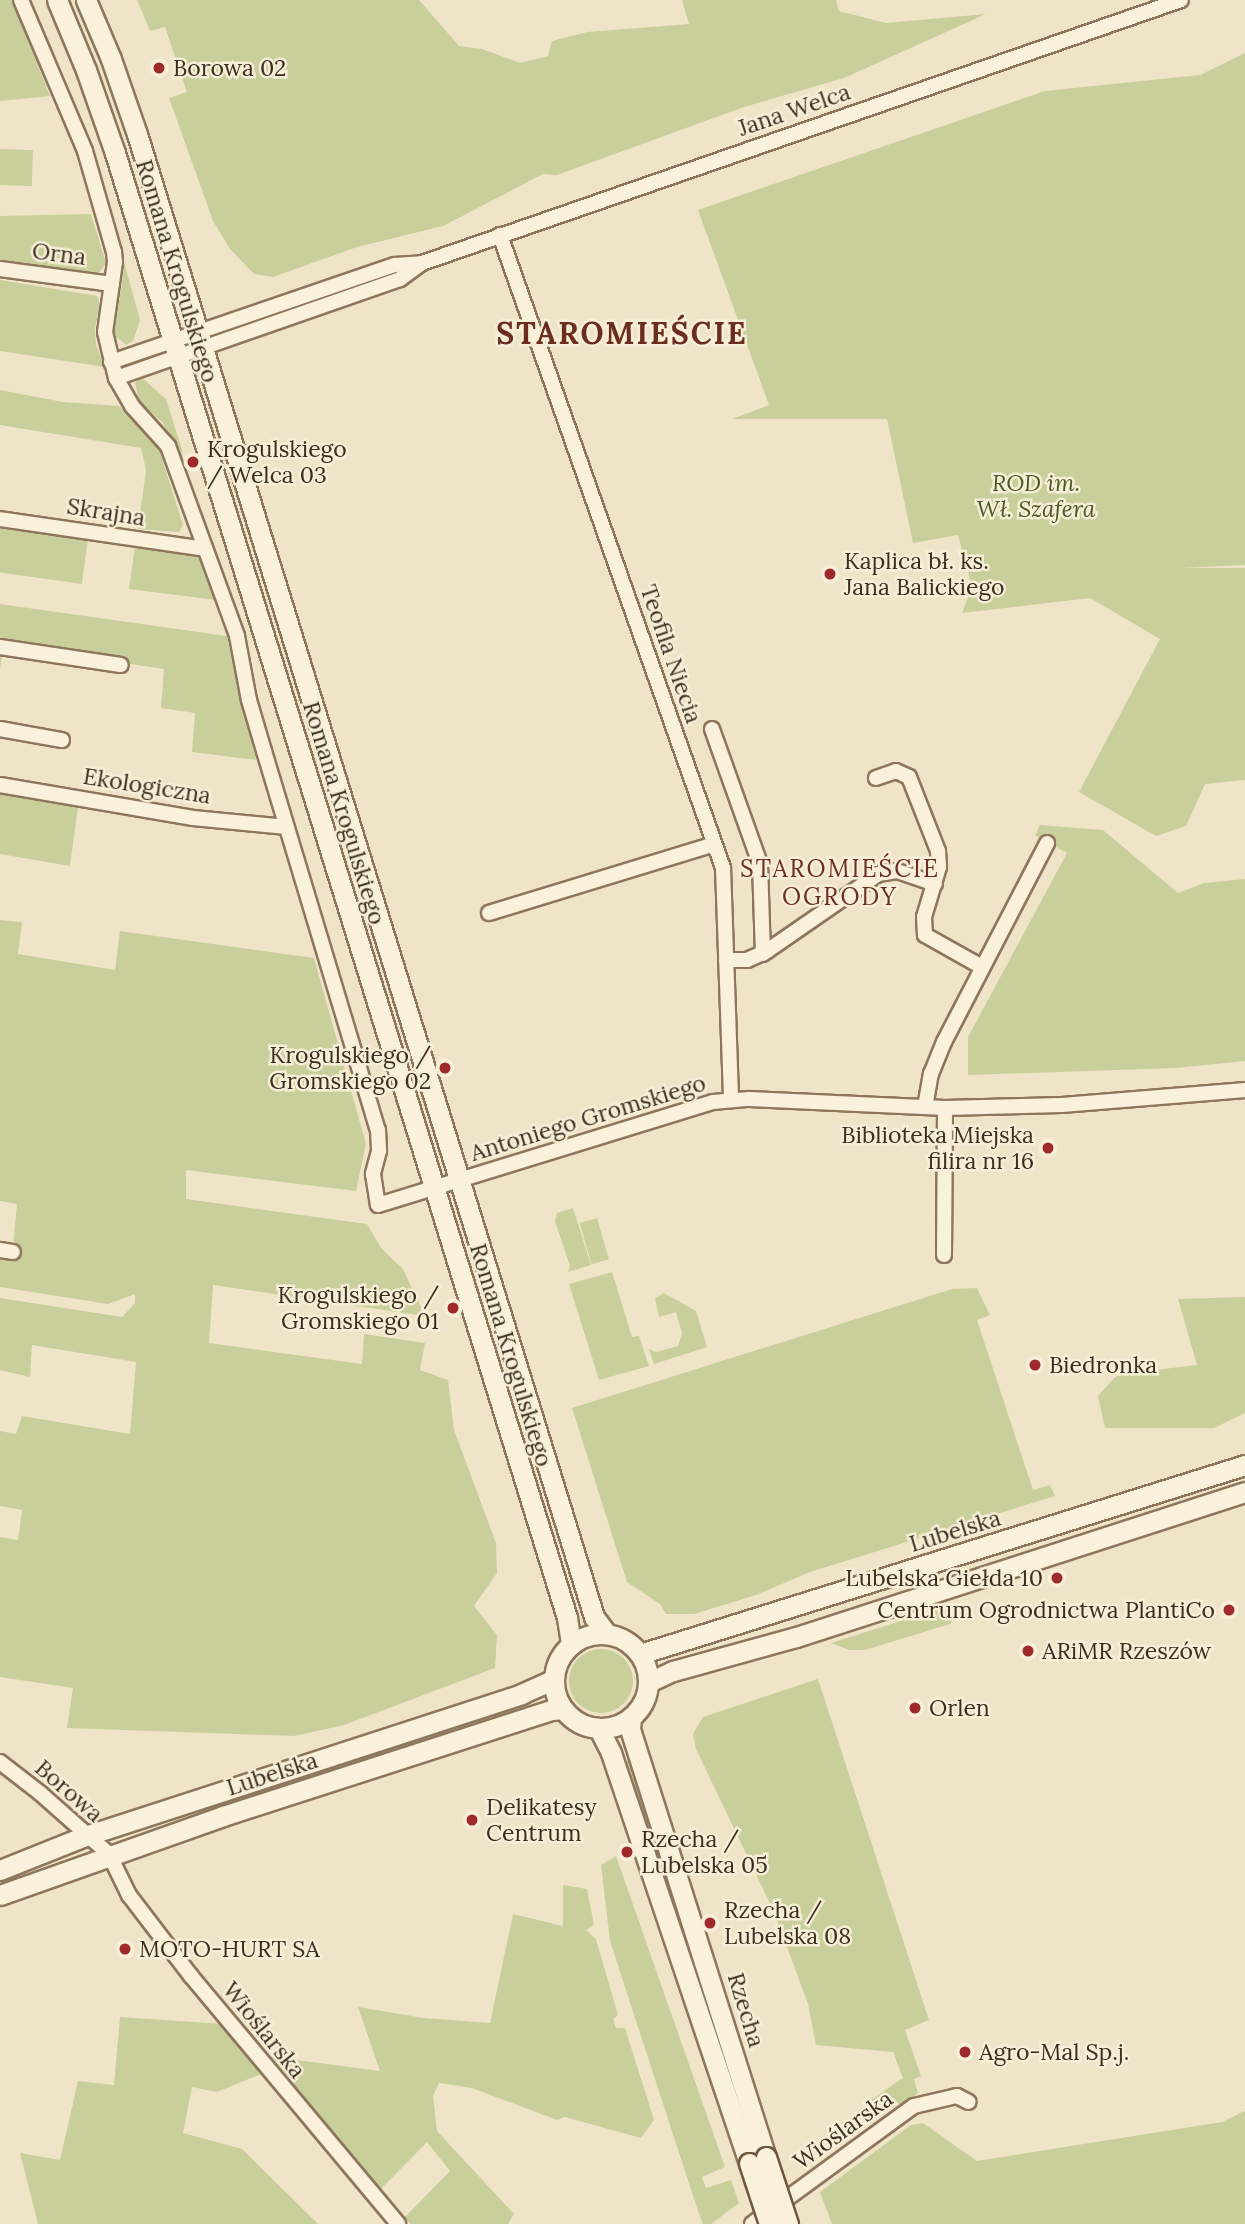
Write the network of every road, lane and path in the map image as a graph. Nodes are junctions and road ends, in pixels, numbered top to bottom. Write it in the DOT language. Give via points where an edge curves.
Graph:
graph roads {
  1 [pos="21,0"];
  2 [pos="57,0"];
  3 [pos="86,0"];
  4 [pos="1181,0"];
  5 [pos="500,235"];
  6 [pos="0,269"];
  7 [pos="112,284"];
  8 [pos="199,340"];
  9 [pos="175,348"];
  10 [pos="111,362"];
  11 [pos="116,378"];
  12 [pos="0,519"];
  13 [pos="205,549"];
  14 [pos="0,647"];
  15 [pos="121,665"];
  16 [pos="0,729"];
  17 [pos="712,729"];
  18 [pos="62,740"];
  19 [pos="876,778"];
  20 [pos="0,785"];
  21 [pos="287,827"];
  22 [pos="1046,843"];
  23 [pos="714,844"];
  24 [pos="935,884"];
  25 [pos="489,913"];
  26 [pos="763,954"];
  27 [pos="726,960"];
  28 [pos="982,967"];
  29 [pos="1245,1090"];
  30 [pos="732,1100"];
  31 [pos="925,1107"];
  32 [pos="945,1108"];
  33 [pos="460,1181"];
  34 [pos="433,1188"];
  35 [pos="944,1255"];
  36 [pos="1245,1465"];
  37 [pos="1245,1492"];
  38 [pos="607,1634"];
  39 [pos="571,1644"];
  40 [pos="640,1654"];
  41 [pos="554,1679"];
  42 [pos="649,1682"];
  43 [pos="563,1709"];
  44 [pos="631,1718"];
  45 [pos="599,1729"];
  46 [pos="0,1762"];
  47 [pos="85,1836"];
  48 [pos="109,1854"];
  49 [pos="0,1870"];
  50 [pos="0,1895"];
  51 [pos="969,2102"];
  52 [pos="757,2160"];
  53 [pos="398,2224"];
  54 [pos="752,2224"];
  55 [pos="769,2224"];
  56 [pos="788,2224"];
  1 -- 7 [label="street" via="85,151 114,252"];
  2 -- 9 [label="main road, Romana Krogulskiego" via="100,108"];
  3 -- 8 [label="main road, Romana Krogulskiego" via="137,134"];
  4 -- 5 [label="street, Jana Welca"];
  5 -- 8 [label="street, Jana Welca" via="422,263 395,265"];
  5 -- 23 [label="street, Teofila Niecia"];
  6 -- 7 [label="street, Orna"];
  7 -- 10 [label="street" via="105,332"];
  8 -- 9 [label="street, Jana Welca"];
  8 -- 33 [label="main road, Romana Krogulskiego"];
  9 -- 10 [label="street"];
  9 -- 11 [label="street"];
  9 -- 34 [label="main road, Romana Krogulskiego"];
  10 -- 11 [label="street"];
  11 -- 13 [label="street" via="132,406 168,446"];
  12 -- 13 [label="street, Skrajna"];
  13 -- 21 [label="street" via="237,636 249,700"];
  14 -- 15 [label="street"];
  16 -- 18 [label="street"];
  17 -- 26 [label="street" via="760,864"];
  19 -- 24 [label="street" via="896,771 909,777 939,851"];
  20 -- 21 [label="street, Ekologiczna" via="193,818"];
  21 -- 34 [label="street, Antoniego Gromskiego" via="379,1130 373,1174 378,1205"];
  22 -- 28 [label="street"];
  23 -- 25 [label="street"];
  23 -- 27 [label="street, Teofila Niecia" via="726,886"];
  24 -- 26 [label="street" via="897,872 878,874"];
  24 -- 28 [label="street" via="924,917 925,935"];
  26 -- 27 [label="street"];
  27 -- 30 [label="street, Teofila Niecia"];
  28 -- 31 [label="street" via="944,1042"];
  29 -- 32 [label="street, Antoniego Gromskiego" via="1062,1105"];
  30 -- 31 [label="street, Antoniego Gromskiego"];
  30 -- 33 [label="street, Antoniego Gromskiego" via="702,1105"];
  31 -- 32 [label="street, Antoniego Gromskiego"];
  32 -- 35 [label="street"];
  33 -- 34 [label="street, Antoniego Gromskiego"];
  33 -- 38 [label="main road, Romana Krogulskiego" via="594,1617"];
  34 -- 39 [label="main road, Romana Krogulskiego" via="568,1618"];
  36 -- 40 [label="main road, Lubelska"];
  37 -- 42 [label="main road"];
  38 -- 39 [label="main road" via="586,1636"];
  38 -- 40 [label="main road" via="627,1642"];
  39 -- 41 [label="main road" via="558,1661"];
  40 -- 42 [label="main road"];
  41 -- 43 [label="main road"];
  41 -- 47 [label="main road, Lubelska" via="522,1694"];
  42 -- 44 [label="main road" via="642,1704"];
  43 -- 45 [label="main road" via="583,1725"];
  43 -- 48 [label="main road, Lubelska"];
  44 -- 45 [label="main road"];
  44 -- 52 [label="main road, Rzecha" via="630,1729"];
  45 -- 52 [label="main road, Rzecha"];
  46 -- 47 [label="street, Borowa"];
  47 -- 48 [label="street, Borowa"];
  47 -- 49 [label="main road, Lubelska"];
  48 -- 50 [label="main road, Lubelska"];
  48 -- 53 [label="street, Wioślarska" via="129,1895 191,1976"];
  51 -- 54 [label="street, Wioślarska" via="957,2096 914,2106"];
  52 -- 55 [label="main road, bridge"];
  52 -- 56 [label="main road, bridge"];
}
